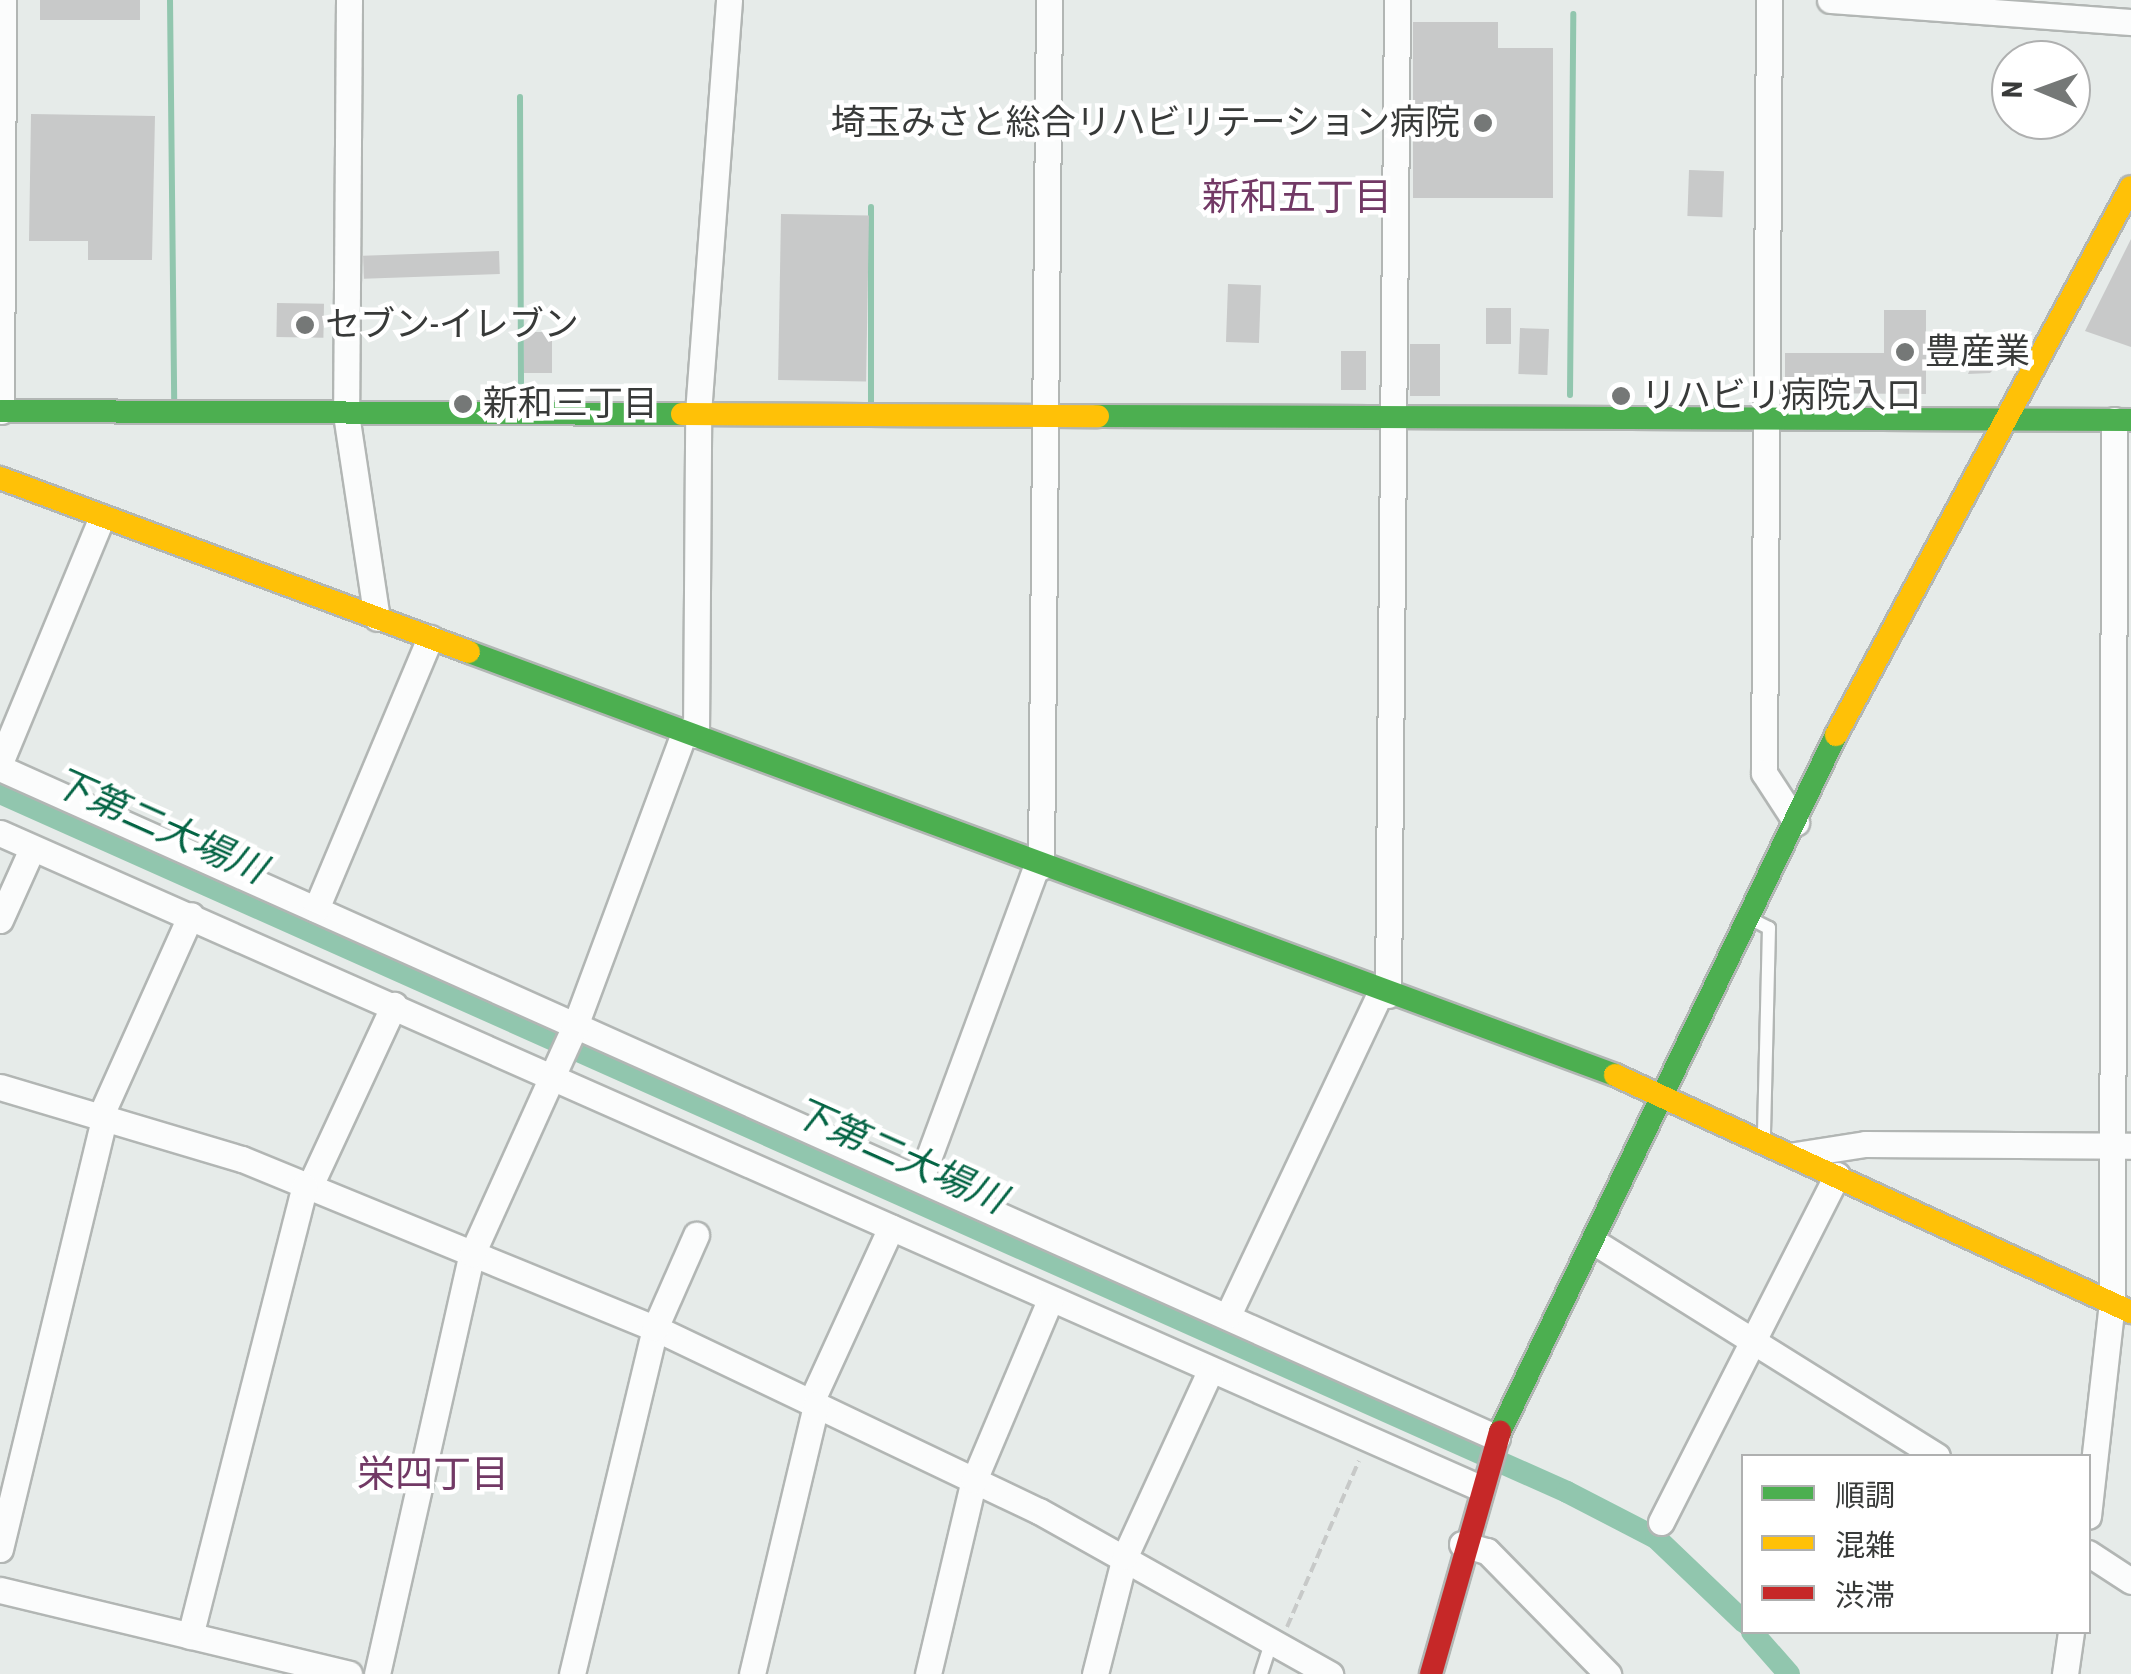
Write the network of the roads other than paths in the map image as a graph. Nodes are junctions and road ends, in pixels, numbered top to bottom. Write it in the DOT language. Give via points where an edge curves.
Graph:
graph roads {
  1 [pos="2,0"];
  2 [pos="350,0"];
  3 [pos="729,0"];
  4 [pos="1049,0"];
  5 [pos="1397,0"];
  6 [pos="1769,0"];
  7 [pos="1830,0"];
  8 [pos="2028,8"];
  9 [pos="2131,22"];
  10 [pos="2131,188"];
  11 [pos="1,411"];
  12 [pos="698,413"];
  13 [pos="346,414"];
  14 [pos="1046,414"];
  15 [pos="1396,414"];
  16 [pos="1767,418"];
  17 [pos="2006,420"];
  18 [pos="2123,420"];
  19 [pos="0,478"];
  20 [pos="102,517"];
  21 [pos="377,618"];
  22 [pos="430,638"];
  23 [pos="690,733"];
  24 [pos="0,766"];
  25 [pos="1796,822"];
  26 [pos="0,833"];
  27 [pos="31,851"];
  28 [pos="1039,866"];
  29 [pos="316,909"];
  30 [pos="191,916"];
  31 [pos="1750,919"];
  32 [pos="0,920"];
  33 [pos="1385,993"];
  34 [pos="394,1006"];
  35 [pos="575,1026"];
  36 [pos="552,1076"];
  37 [pos="0,1086"];
  38 [pos="1668,1095"];
  39 [pos="103,1116"];
  40 [pos="1764,1143"];
  41 [pos="2122,1146"];
  42 [pos="1794,1156"];
  43 [pos="1837,1175"];
  44 [pos="921,1178"];
  45 [pos="307,1187"];
  46 [pos="891,1227"];
  47 [pos="696,1235"];
  48 [pos="1596,1243"];
  49 [pos="472,1254"];
  50 [pos="1050,1300"];
  51 [pos="2121,1308"];
  52 [pos="1228,1315"];
  53 [pos="655,1328"];
  54 [pos="1754,1340"];
  55 [pos="1210,1371"];
  56 [pos="814,1404"];
  57 [pos="1497,1438"];
  58 [pos="1933,1454"];
  59 [pos="974,1480"];
  60 [pos="1478,1487"];
  61 [pos="2091,1497"];
  62 [pos="1661,1522"];
  63 [pos="1462,1544"];
  64 [pos="0,1549"];
  65 [pos="2091,1555"];
  66 [pos="1126,1556"];
  67 [pos="2131,1580"];
  68 [pos="0,1590"];
  69 [pos="2071,1634"];
  70 [pos="190,1636"];
  71 [pos="1274,1648"];
  72 [pos="348,1674"];
  73 [pos="377,1674"];
  74 [pos="572,1674"];
  75 [pos="752,1674"];
  76 [pos="928,1674"];
  77 [pos="1095,1674"];
  78 [pos="1261,1674"];
  79 [pos="1330,1674"];
  80 [pos="1431,1674"];
  81 [pos="1608,1674"];
  82 [pos="2065,1674"];
  1 -- 11 [label="street"];
  2 -- 13 [label="street"];
  3 -- 12 [label="street"];
  4 -- 14 [label="street"];
  5 -- 15 [label="street"];
  6 -- 16 [label="street"];
  7 -- 8 [label="street"];
  8 -- 9 [label="street"];
  10 -- 17 [label="street"];
  11 -- 13 [label="street"];
  12 -- 13 [label="street"];
  12 -- 14 [label="street"];
  12 -- 23 [label="street"];
  13 -- 21 [label="street"];
  14 -- 15 [label="street"];
  14 -- 28 [label="street"];
  15 -- 16 [label="street"];
  15 -- 33 [label="street"];
  16 -- 17 [label="street"];
  16 -- 25 [label="street" via="1764,773"];
  17 -- 18 [label="street"];
  17 -- 25 [label="street"];
  18 -- 41 [label="street"];
  19 -- 20 [label="street"];
  20 -- 21 [label="street"];
  20 -- 24 [label="street"];
  21 -- 22 [label="street"];
  22 -- 23 [label="street"];
  22 -- 29 [label="street"];
  23 -- 28 [label="street"];
  23 -- 35 [label="street"];
  24 -- 29 [label="street"];
  25 -- 31 [label="street"];
  26 -- 27 [label="street"];
  27 -- 30 [label="street"];
  27 -- 32 [label="street"];
  28 -- 33 [label="street"];
  28 -- 44 [label="street"];
  29 -- 35 [label="street"];
  30 -- 34 [label="street"];
  30 -- 39 [label="street"];
  31 -- 38 [label="street"];
  31 -- 40 [label="lane" via="1769,928"];
  33 -- 38 [label="street"];
  33 -- 52 [label="street"];
  34 -- 36 [label="street"];
  34 -- 45 [label="street"];
  35 -- 36 [label="street"];
  35 -- 44 [label="street"];
  36 -- 46 [label="street"];
  36 -- 49 [label="street"];
  37 -- 39 [label="street"];
  38 -- 40 [label="street"];
  38 -- 48 [label="street"];
  39 -- 45 [label="street"];
  39 -- 64 [label="street"];
  40 -- 42 [label="street"];
  41 -- 42 [label="street" via="1865,1144"];
  41 -- 51 [label="street"];
  42 -- 43 [label="street"];
  43 -- 51 [label="street"];
  43 -- 54 [label="street"];
  44 -- 52 [label="street"];
  45 -- 49 [label="street"];
  45 -- 70 [label="street"];
  46 -- 50 [label="street"];
  46 -- 56 [label="street"];
  47 -- 53 [label="street"];
  48 -- 54 [label="street"];
  48 -- 57 [label="street"];
  49 -- 53 [label="street"];
  49 -- 73 [label="street"];
  50 -- 55 [label="street"];
  50 -- 59 [label="street"];
  51 -- 61 [label="street"];
  52 -- 57 [label="street"];
  53 -- 56 [label="street"];
  53 -- 74 [label="street"];
  54 -- 58 [label="street"];
  54 -- 62 [label="street"];
  55 -- 60 [label="street"];
  55 -- 66 [label="street"];
  56 -- 59 [label="street"];
  56 -- 75 [label="street"];
  57 -- 60 [label="street"];
  59 -- 66 [label="street"];
  59 -- 76 [label="street"];
  60 -- 63 [label="street"];
  63 -- 80 [label="street"];
  63 -- 81 [label="street" via="1487,1551"];
  65 -- 67 [label="street"];
  66 -- 71 [label="street"];
  66 -- 77 [label="street"];
  68 -- 70 [label="street"];
  69 -- 82 [label="street"];
  70 -- 72 [label="street"];
  71 -- 78 [label="lane"];
  71 -- 79 [label="street"];
}
